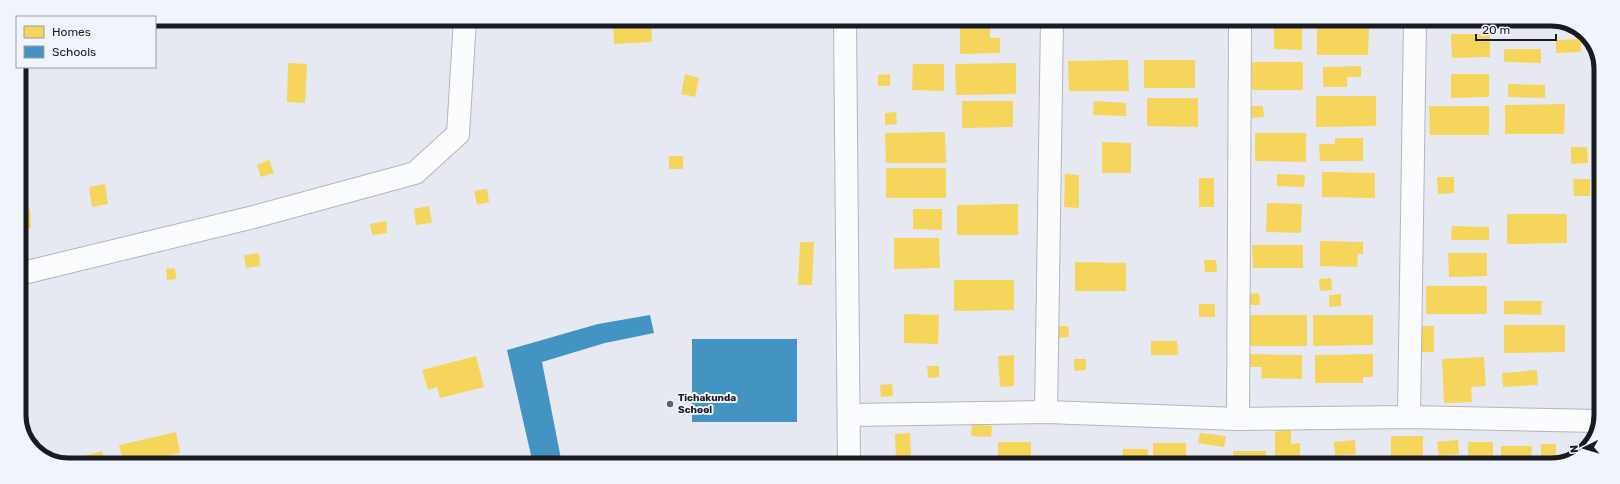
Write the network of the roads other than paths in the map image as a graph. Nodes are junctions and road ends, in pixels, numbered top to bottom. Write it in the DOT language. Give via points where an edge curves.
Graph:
graph roads {
  1 [pos="465,26"];
  2 [pos="845,26"];
  3 [pos="1052,26"];
  4 [pos="1240,26"];
  5 [pos="1415,26"];
  6 [pos="26,272"];
  7 [pos="1046,412"];
  8 [pos="849,415"];
  9 [pos="1409,417"];
  10 [pos="1238,419"];
  11 [pos="1594,421"];
  12 [pos="849,458"];
  1 -- 6 [label="street" via="458,134 415,173 254,217"];
  2 -- 8 [label="street"];
  3 -- 7 [label="street"];
  4 -- 10 [label="street"];
  5 -- 9 [label="street"];
  7 -- 8 [label="street"];
  7 -- 10 [label="street"];
  8 -- 12 [label="street"];
  9 -- 10 [label="street"];
  9 -- 11 [label="street"];
}
